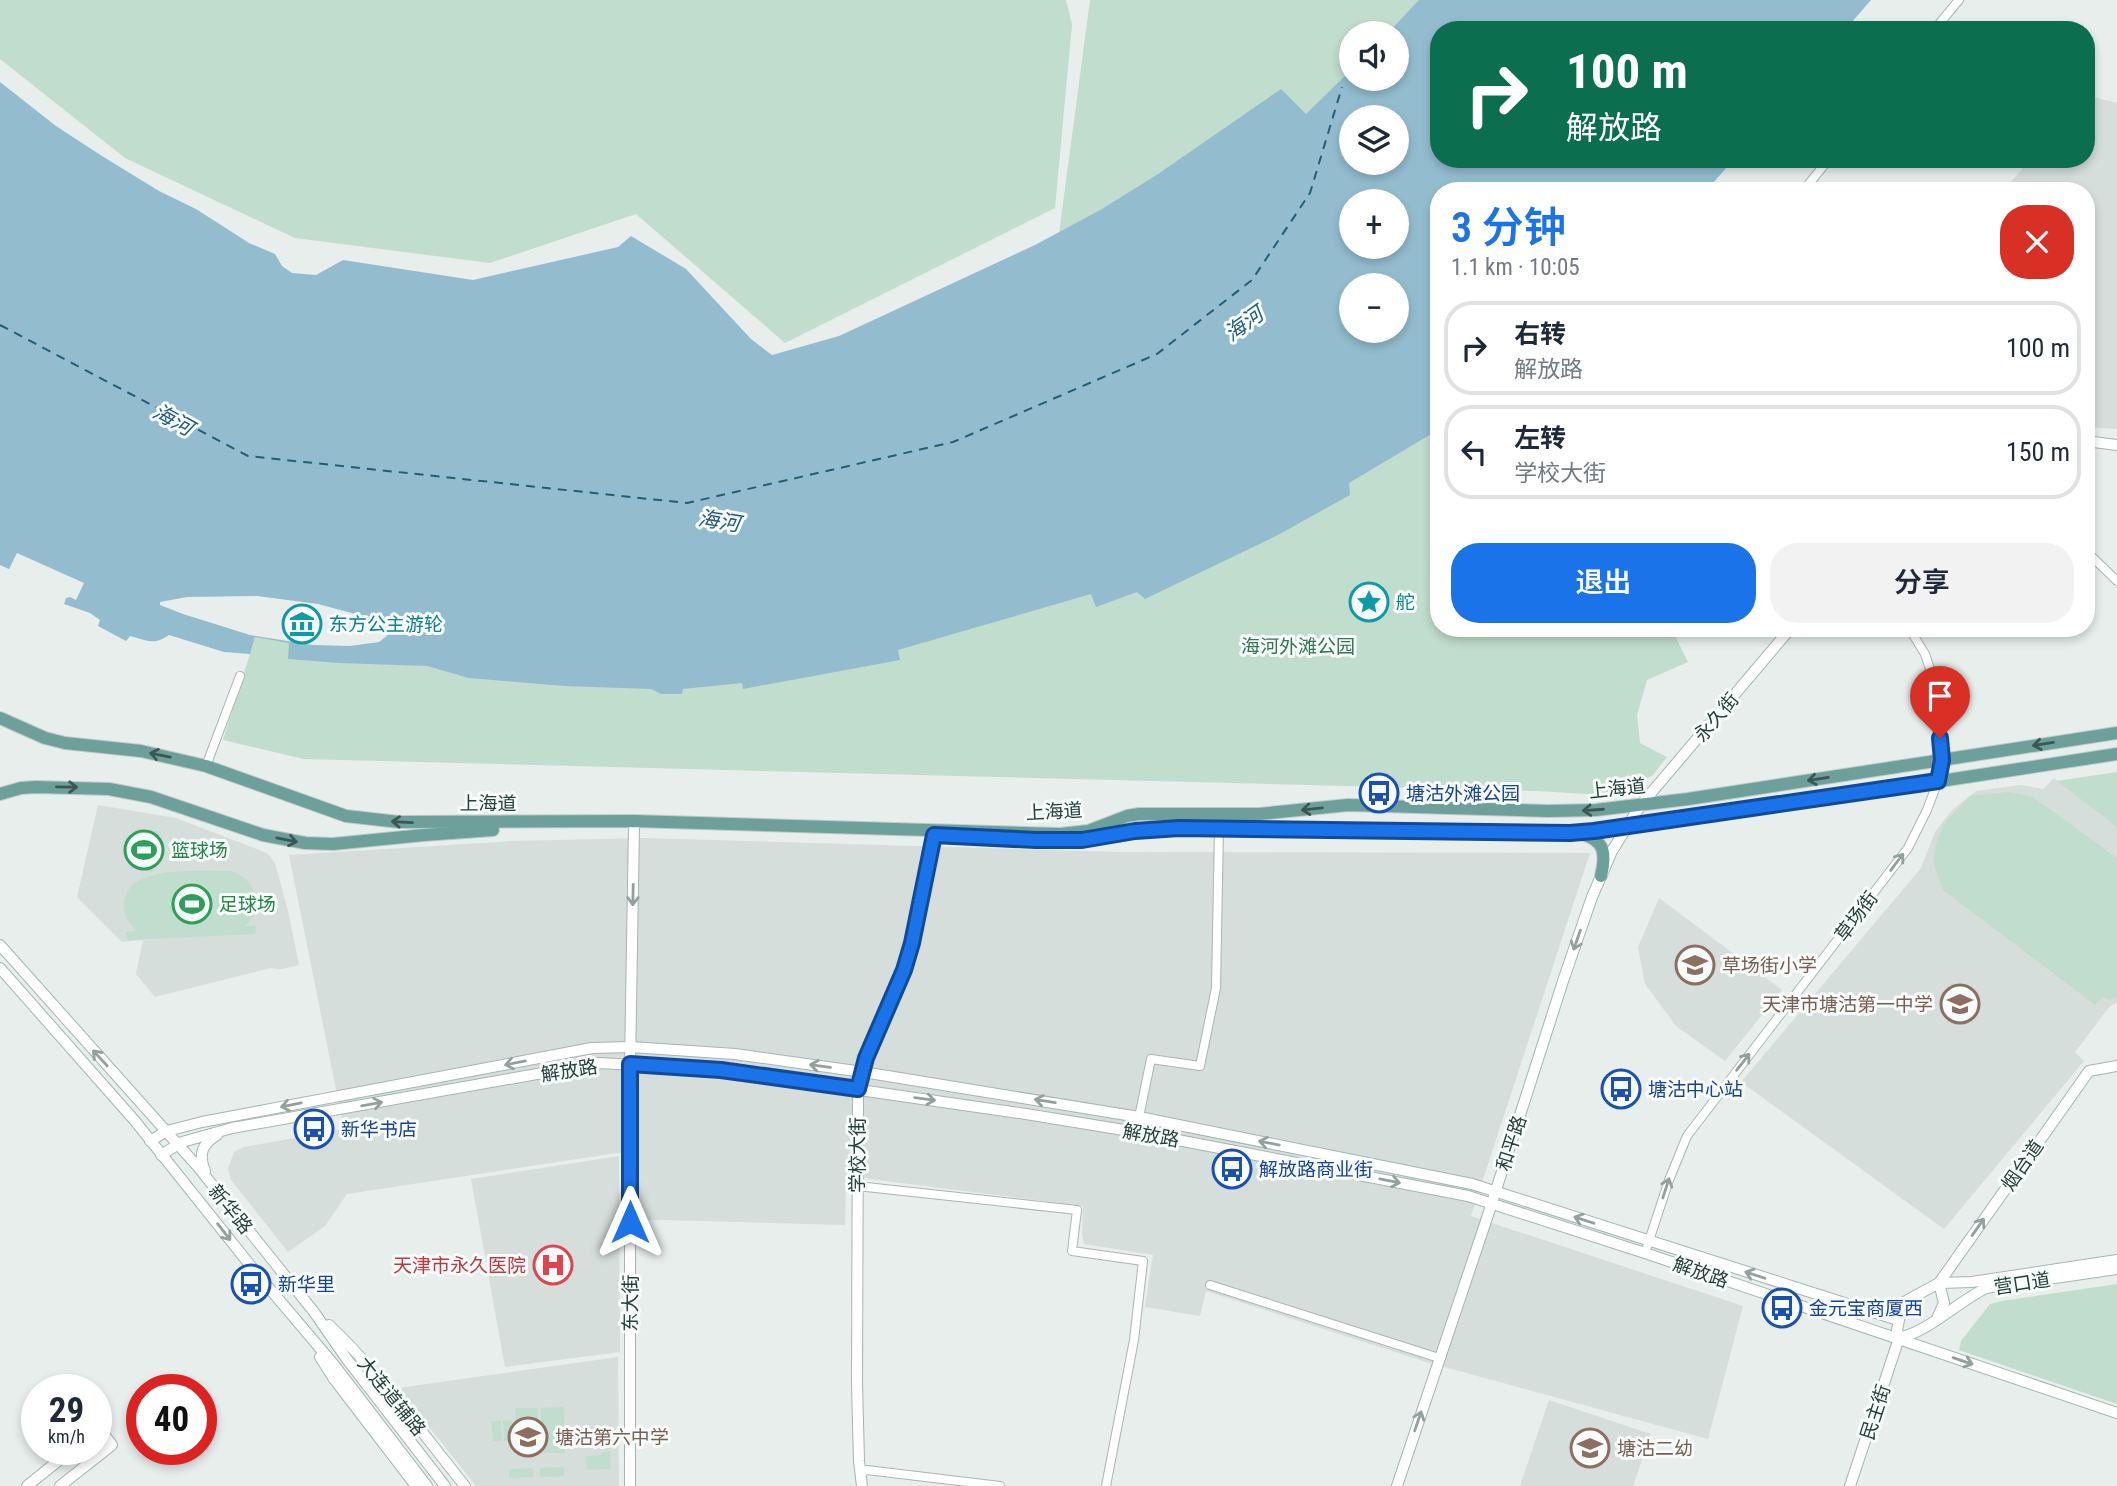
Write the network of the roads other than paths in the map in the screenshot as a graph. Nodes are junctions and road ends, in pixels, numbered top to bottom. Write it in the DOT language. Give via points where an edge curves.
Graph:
graph roads {
  1 [pos="1959,0"];
  2 [pos="1942,21"];
  3 [pos="1822,168"];
  4 [pos="1810,182"];
  5 [pos="2095,443"];
  6 [pos="2117,444"];
  7 [pos="2095,560"];
  8 [pos="2117,581"];
  9 [pos="1784,637"];
  10 [pos="1915,637"];
  11 [pos="240,676"];
  12 [pos="0,718"];
  13 [pos="2115,733"];
  14 [pos="2116,754"];
  15 [pos="1942,760"];
  16 [pos="206,766"];
  17 [pos="1938,781"];
  18 [pos="0,794"];
  19 [pos="1640,806"];
  20 [pos="634,826"];
  21 [pos="1219,828"];
  22 [pos="1626,828"];
  23 [pos="1570,833"];
  24 [pos="934,835"];
  25 [pos="1601,876"];
  26 [pos="0,945"];
  27 [pos="0,968"];
  28 [pos="631,1047"];
  29 [pos="630,1064"];
  30 [pos="2117,1066"];
  31 [pos="863,1072"];
  32 [pos="858,1089"];
  33 [pos="146,1108"];
  34 [pos="1139,1117"];
  35 [pos="135,1121"];
  36 [pos="202,1122"];
  37 [pos="232,1128"];
  38 [pos="170,1140"];
  39 [pos="150,1142"];
  40 [pos="212,1185"];
  41 [pos="857,1186"];
  42 [pos="1501,1193"];
  43 [pos="1492,1203"];
  44 [pos="1530,1215"];
  45 [pos="1649,1241"];
  46 [pos="1645,1253"];
  47 [pos="2117,1260"];
  48 [pos="2117,1269"];
  49 [pos="1939,1283"];
  50 [pos="1210,1285"];
  51 [pos="1919,1294"];
  52 [pos="1867,1310"];
  53 [pos="314,1311"];
  54 [pos="1898,1320"];
  55 [pos="1936,1320"];
  56 [pos="298,1323"];
  57 [pos="1899,1338"];
  58 [pos="1439,1358"];
  59 [pos="2117,1413"];
  60 [pos="54,1465"];
  61 [pos="87,1465"];
  62 [pos="860,1474"];
  63 [pos="27,1486"];
  64 [pos="60,1486"];
  65 [pos="416,1486"];
  66 [pos="427,1486"];
  67 [pos="445,1486"];
  68 [pos="465,1486"];
  69 [pos="630,1486"];
  70 [pos="862,1486"];
  71 [pos="1000,1486"];
  72 [pos="1106,1486"];
  73 [pos="1396,1486"];
  74 [pos="1850,1486"];
  1 -- 2 [label="street"];
  3 -- 4 [label="street"];
  5 -- 6 [label="street"];
  7 -- 8 [label="street"];
  9 -- 19 [label="street, 永久街"];
  10 -- 15 [label="street, 草场街" via="1931,672"];
  11 -- 16 [label="street"];
  16 -- 12 [label="main road, 上海道, one-way" via="141,751 65,743"];
  13 -- 15 [label="main road, 上海道, one-way"];
  14 -- 17 [label="main road, 上海道"];
  15 -- 17 [label="street, 草场街"];
  15 -- 19 [label="main road, 上海道, one-way"];
  19 -- 16 [label="main road, 上海道, one-way" via="1574,811 1348,805 1259,814 1139,814 1088,831 1060,834 635,821 410,822 346,816"];
  17 -- 22 [label="main road, 上海道"];
  45 -- 17 [label="street, 草场街, one-way" via="1687,1136 1908,848"];
  18 -- 20 [label="main road, 上海道, one-way" via="36,787 109,789 151,797 277,839 321,844 467,831"];
  19 -- 22 [label="street, 和平路"];
  20 -- 24 [label="main road, 上海道"];
  20 -- 28 [label="street, 东大街, one-way"];
  21 -- 23 [label="main road, 上海道"];
  21 -- 24 [label="main road, 上海道" via="1152,829 1073,840"];
  21 -- 34 [label="street" via="1216,988 1200,1066 1151,1059"];
  22 -- 23 [label="main road, 上海道"];
  22 -- 25 [label="street, 和平路"];
  23 -- 25 [label="main road" via="1589,836 1600,844 1604,855"];
  24 -- 31 [label="street, 学校大街" via="904,970"];
  25 -- 42 [label="street, 和平路, one-way" via="1503,1169"];
  33 -- 26 [label="street, 新华路, one-way"];
  27 -- 35 [label="street, 新华路"];
  28 -- 29 [label="street, 东大街"];
  31 -- 28 [label="street, 解放路, one-way" via="735,1054"];
  28 -- 36 [label="street, 解放路, one-way" via="592,1048"];
  29 -- 32 [label="street, 解放路" via="721,1070"];
  37 -- 29 [label="street, 解放路, one-way" via="599,1063"];
  29 -- 69 [label="street, 东大街"];
  49 -- 30 [label="street, 烟台道, one-way" via="2089,1070"];
  31 -- 32 [label="street, 学校大街"];
  34 -- 31 [label="street, 解放路, one-way"];
  32 -- 41 [label="street, 学校大街"];
  32 -- 43 [label="street, 解放路, one-way" via="1136,1132"];
  33 -- 36 [label="street" via="175,1121"];
  33 -- 38 [label="street, 新华路"];
  42 -- 34 [label="street, 解放路, one-way"];
  35 -- 38 [label="street"];
  35 -- 39 [label="street, 新华路"];
  36 -- 38 [label="street, 解放路"];
  37 -- 38 [label="street, 解放路"];
  37 -- 40 [label="street" via="210,1139 202,1149"];
  38 -- 39 [label="street, 解放路"];
  38 -- 39 [label="street, 新华路"];
  38 -- 40 [label="street, 新华路"];
  38 -- 56 [label="street, 新华路, one-way" via="181,1179"];
  40 -- 53 [label="street, 新华路"];
  41 -- 62 [label="street, 学校大街"];
  41 -- 72 [label="street" via="1077,1210 1072,1251 1143,1261 1134,1340"];
  42 -- 43 [label="street, 和平路"];
  42 -- 44 [label="street"];
  45 -- 42 [label="street, 解放路, one-way"];
  43 -- 44 [label="street, 解放路"];
  43 -- 58 [label="street, 和平路"];
  44 -- 46 [label="street, 解放路"];
  45 -- 46 [label="street, 草场街"];
  52 -- 45 [label="street, 解放路, one-way"];
  46 -- 57 [label="street, 解放路"];
  47 -- 49 [label="street, 营口道"];
  48 -- 55 [label="street, 营口道" via="1986,1289"];
  49 -- 51 [label="street"];
  49 -- 55 [label="street" via="1944,1303"];
  50 -- 58 [label="street"];
  51 -- 52 [label="street" via="1895,1307"];
  51 -- 54 [label="street"];
  52 -- 54 [label="street, 解放路"];
  53 -- 67 [label="street, 新华路"];
  53 -- 68 [label="street, 大连道辅路" via="358,1354"];
  54 -- 57 [label="street"];
  55 -- 57 [label="street, 营口道"];
  56 -- 65 [label="street, 大连道辅路" via="334,1379"];
  56 -- 66 [label="street, 新华路"];
  57 -- 59 [label="street, 解放路, one-way"];
  57 -- 74 [label="street, 民主街"];
  73 -- 58 [label="street, 和平路, one-way"];
  60 -- 63 [label="street"];
  61 -- 64 [label="street"];
  62 -- 70 [label="street, 学校大街"];
  62 -- 71 [label="street" via="867,1471"];
}
